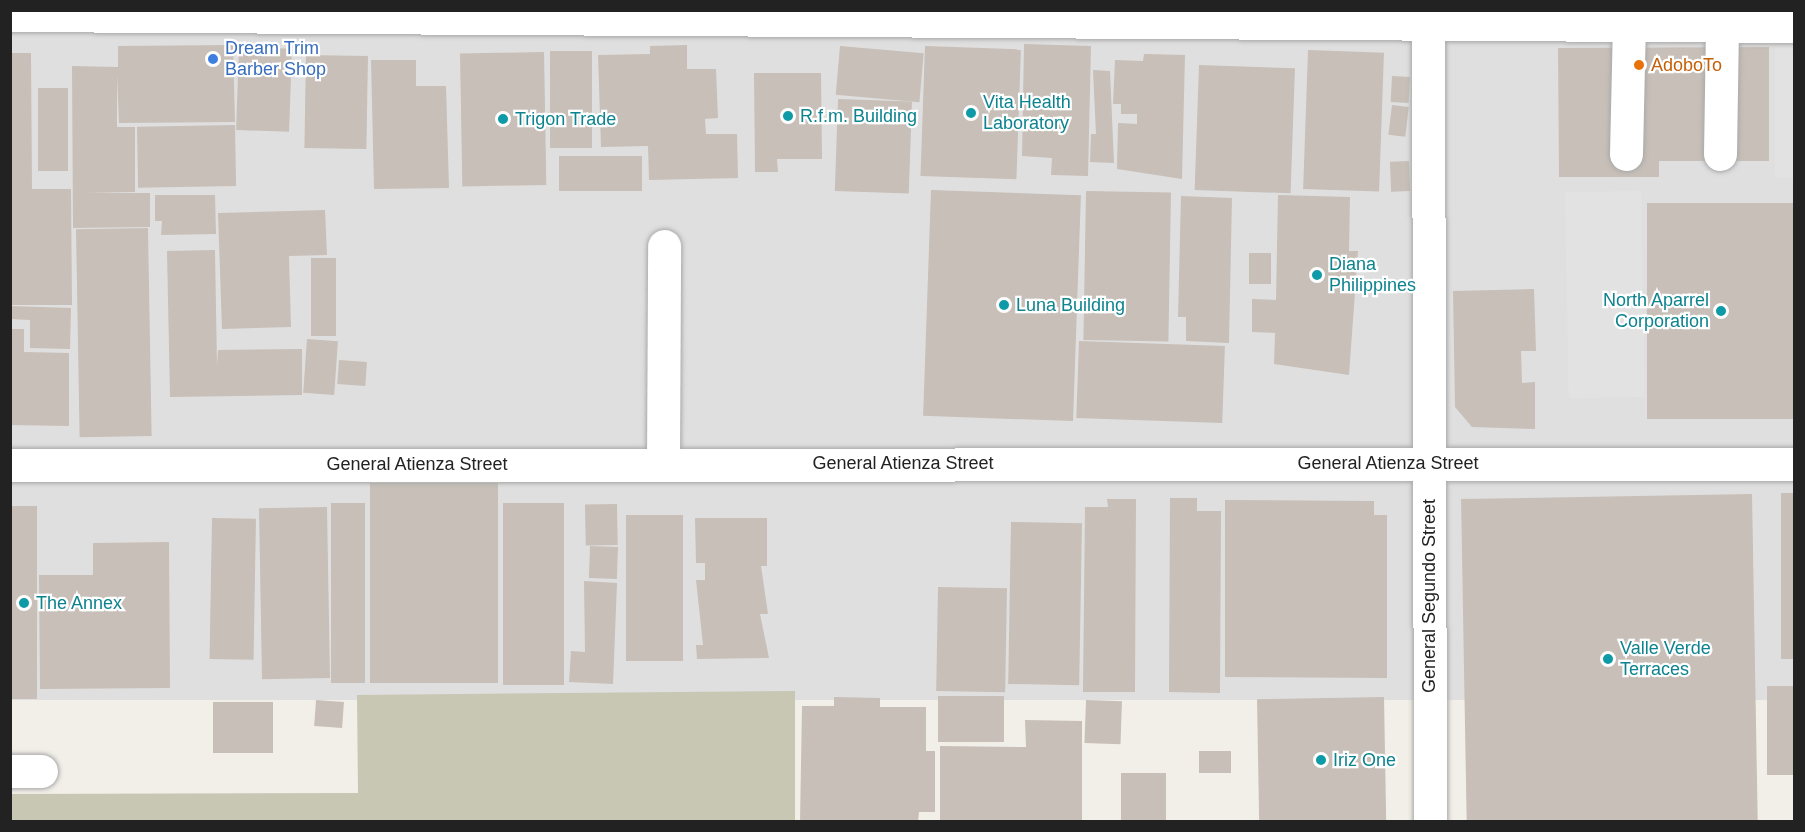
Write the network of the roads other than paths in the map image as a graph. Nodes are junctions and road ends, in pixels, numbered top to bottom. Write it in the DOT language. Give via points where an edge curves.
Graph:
graph roads {
  1 [pos="225,13"];
  2 [pos="10,15"];
  3 [pos="1428,18"];
  4 [pos="1629,25"];
  5 [pos="1722,25"];
  6 [pos="1794,26"];
  7 [pos="1626,154"];
  8 [pos="1720,154"];
  9 [pos="664,246"];
  10 [pos="663,464"];
  11 [pos="1428,464"];
  12 [pos="1794,464"];
  13 [pos="10,465"];
  14 [pos="1430,822"];
  1 -- 2 [label="street"];
  1 -- 3 [label="street"];
  3 -- 4 [label="street"];
  3 -- 11 [label="street, General Segundo Street"];
  4 -- 5 [label="street"];
  4 -- 7 [label="street"];
  5 -- 6 [label="street"];
  5 -- 8 [label="street"];
  9 -- 10 [label="street"];
  10 -- 11 [label="street, General Atienza Street"];
  10 -- 13 [label="street, General Atienza Street"];
  11 -- 12 [label="street, General Atienza Street"];
  11 -- 14 [label="street, General Segundo Street"];
}
